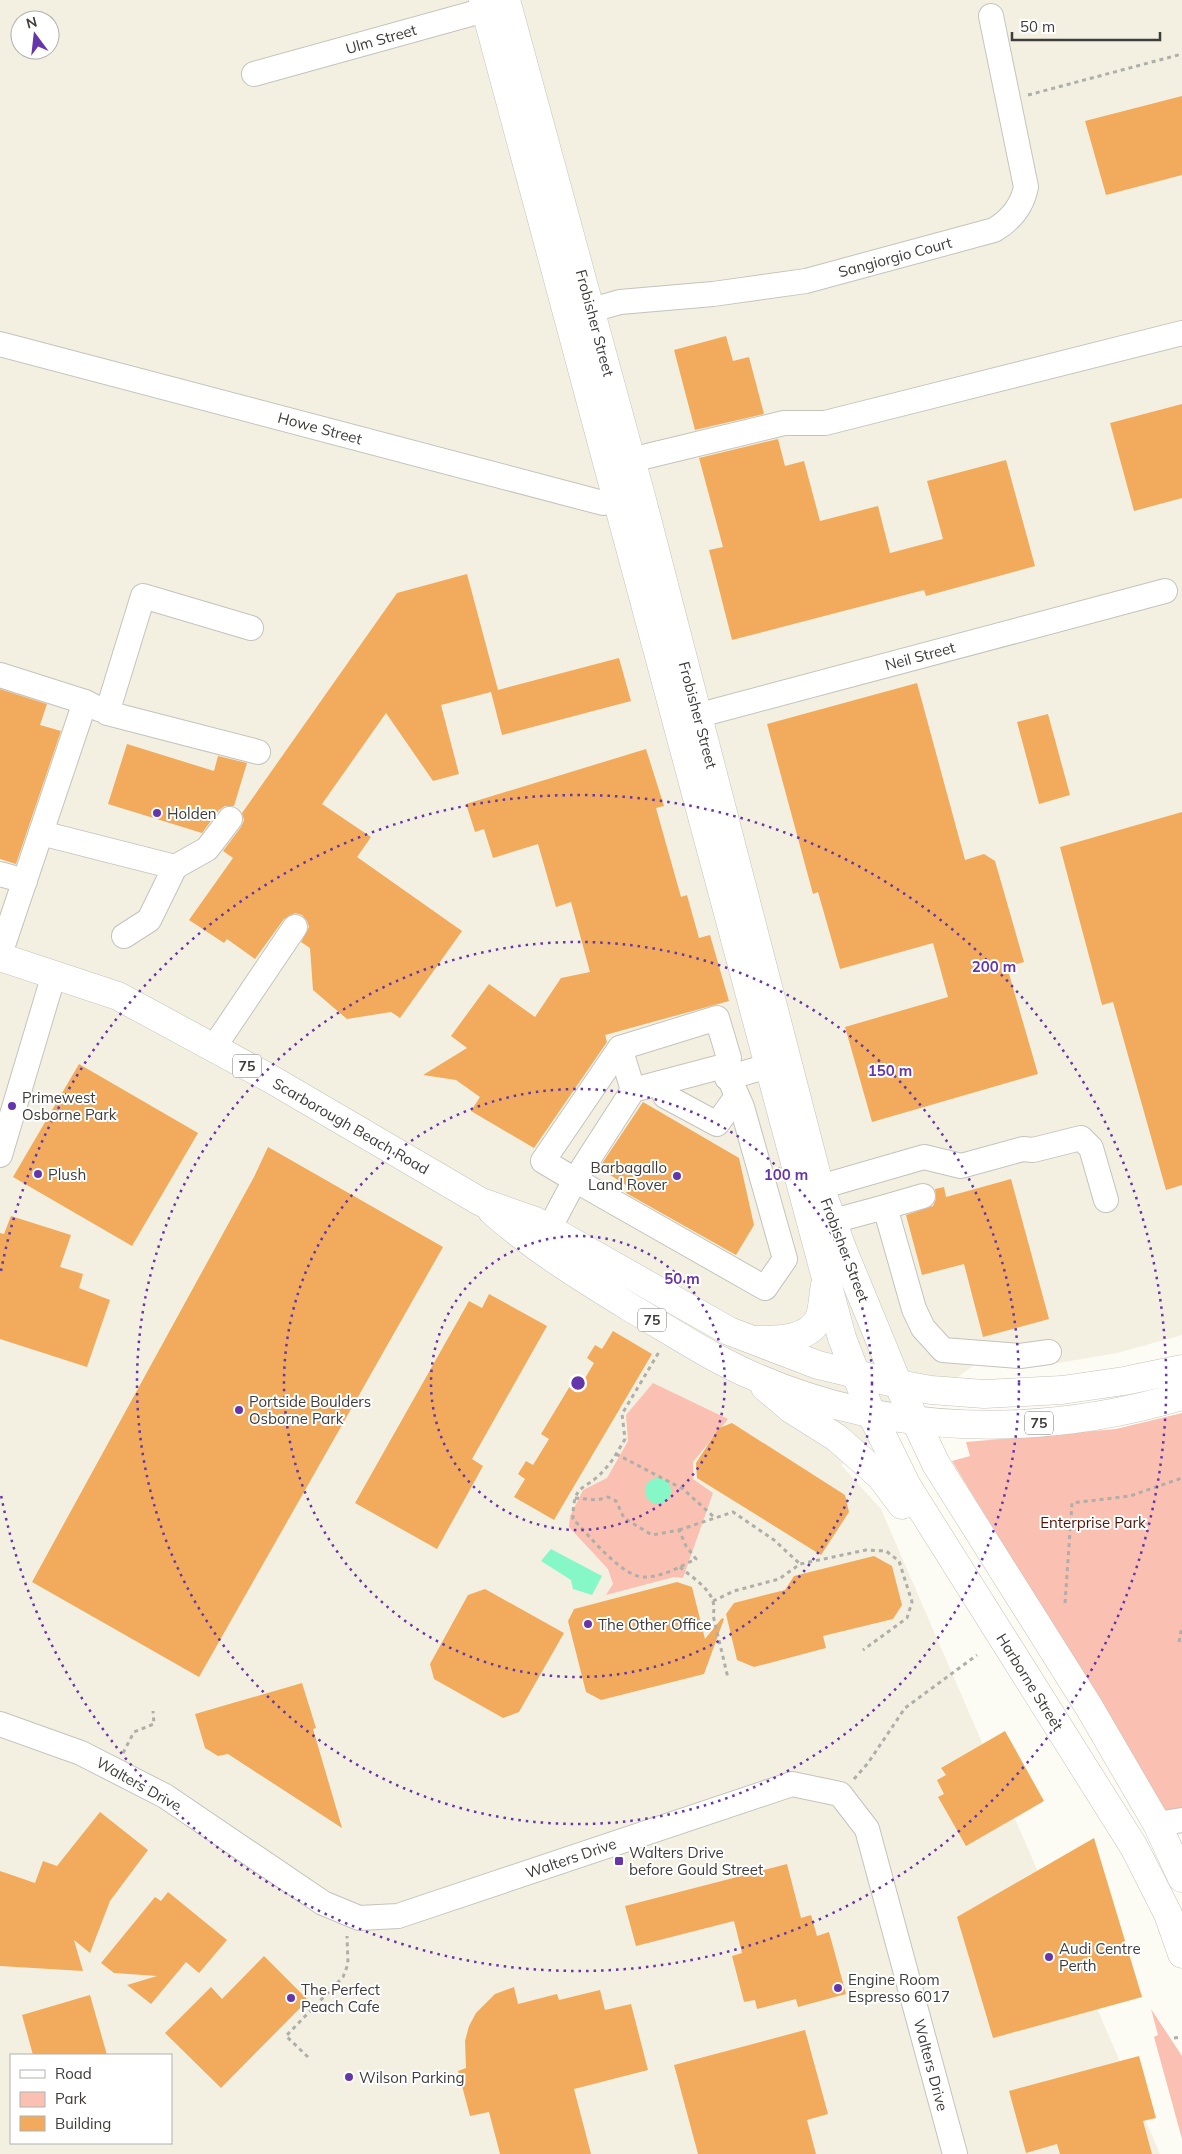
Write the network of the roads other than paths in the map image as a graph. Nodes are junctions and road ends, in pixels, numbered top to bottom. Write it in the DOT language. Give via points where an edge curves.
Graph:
graph roads {
  1 [pos="495,3"];
  2 [pos="991,16"];
  3 [pos="254,74"];
  4 [pos="580,313"];
  5 [pos="1182,333"];
  6 [pos="0,344"];
  7 [pos="631,460"];
  8 [pos="629,499"];
  9 [pos="1165,591"];
  10 [pos="251,628"];
  11 [pos="0,674"];
  12 [pos="85,702"];
  13 [pos="107,713"];
  14 [pos="687,718"];
  15 [pos="258,752"];
  16 [pos="230,819"];
  17 [pos="41,833"];
  18 [pos="175,867"];
  19 [pos="0,874"];
  20 [pos="25,881"];
  21 [pos="295,927"];
  22 [pos="124,936"];
  23 [pos="0,956"];
  24 [pos="54,974"];
  25 [pos="214,1047"];
  26 [pos="620,1048"];
  27 [pos="768,1066"];
  28 [pos="729,1080"];
  29 [pos="661,1083"];
  30 [pos="633,1090"];
  31 [pos="0,1155"];
  32 [pos="575,1180"];
  33 [pos="820,1187"];
  34 [pos="923,1196"];
  35 [pos="1106,1200"];
  36 [pos="481,1202"];
  37 [pos="885,1207"];
  38 [pos="832,1221"];
  39 [pos="549,1229"];
  40 [pos="826,1281"];
  41 [pos="752,1340"];
  42 [pos="1048,1352"];
  43 [pos="1182,1369"];
  44 [pos="856,1375"];
  45 [pos="753,1376"];
  46 [pos="898,1384"];
  47 [pos="1182,1396"];
  48 [pos="871,1414"];
  49 [pos="915,1421"];
  50 [pos="934,1530"];
  51 [pos="0,1724"];
  52 [pos="1169,1822"];
  53 [pos="1182,1877"];
  54 [pos="1182,1954"];
  55 [pos="955,2154"];
  1 -- 3 [label="street, Ulm Street"];
  1 -- 4 [label="main road, Frobisher Street"];
  2 -- 4 [label="street, Sangiorgio Court" via="1026,187 1024,201 1006,223 994,230 806,281 620,302"];
  4 -- 7 [label="main road, Frobisher Street"];
  4 -- 8 [label="main road, Frobisher Street"];
  5 -- 7 [label="street" via="825,423 784,423"];
  6 -- 8 [label="street, Howe Street" via="603,503"];
  7 -- 8 [label="main road, Frobisher Street"];
  8 -- 14 [label="main road, Frobisher Street"];
  9 -- 14 [label="street, Neil Street"];
  10 -- 13 [label="street" via="143,596"];
  11 -- 12 [label="street"];
  12 -- 13 [label="street"];
  12 -- 17 [label="street"];
  13 -- 15 [label="street"];
  14 -- 27 [label="main road, Frobisher Street"];
  14 -- 33 [label="main road, Frobisher Street"];
  16 -- 18 [label="street" via="207,849"];
  17 -- 18 [label="street"];
  17 -- 20 [label="street"];
  18 -- 22 [label="street" via="149,920"];
  19 -- 20 [label="street"];
  20 -- 23 [label="street"];
  21 -- 25 [label="street"];
  23 -- 24 [label="main road, Scarborough Beach Road / 75"];
  24 -- 25 [label="main road, Scarborough Beach Road / 75" via="118,996"];
  24 -- 31 [label="street"];
  25 -- 36 [label="main road, Scarborough Beach Road / 75"];
  26 -- 28 [label="street" via="717,1018 729,1058"];
  26 -- 30 [label="street"];
  26 -- 32 [label="street" via="542,1161"];
  27 -- 28 [label="street"];
  27 -- 40 [label="main road, Frobisher Street"];
  28 -- 29 [label="street"];
  28 -- 29 [label="street" via="717,1124 664,1096"];
  28 -- 32 [label="street" via="742,1107 785,1259 765,1288"];
  29 -- 30 [label="street"];
  30 -- 32 [label="street"];
  32 -- 39 [label="street"];
  33 -- 35 [label="street" via="924,1157 961,1166 1081,1138 1091,1148"];
  33 -- 38 [label="main road, Frobisher Street"];
  34 -- 37 [label="street"];
  36 -- 39 [label="main road, Scarborough Beach Road / 75"];
  36 -- 45 [label="main road, Scarborough Beach Road / 75" via="537,1248 672,1332"];
  37 -- 38 [label="street"];
  37 -- 42 [label="street" via="914,1309 923,1328 943,1350 1020,1356"];
  38 -- 46 [label="main road, Frobisher Street"];
  39 -- 41 [label="main road, Scarborough Beach Road / 75" via="729,1331"];
  40 -- 41 [label="main road" via="820,1318 809,1330 784,1340"];
  40 -- 44 [label="main road, Frobisher Street"];
  41 -- 44 [label="main road, Scarborough Beach Road / 75" via="818,1365"];
  43 -- 46 [label="main road, Scarborough Beach Road / 75" via="1062,1390 984,1394"];
  44 -- 46 [label="main road, Scarborough Beach Road / 75"];
  44 -- 48 [label="main road, Frobisher Street"];
  45 -- 48 [label="main road, Scarborough Beach Road / 75" via="840,1407"];
  45 -- 50 [label="main road" via="791,1409 837,1438 881,1477 909,1515"];
  46 -- 49 [label="main road, Frobisher Street"];
  47 -- 49 [label="main road, Scarborough Beach Road / 75" via="1063,1421 948,1425"];
  48 -- 49 [label="main road, Scarborough Beach Road / 75"];
  48 -- 50 [label="main road, Harborne Street" via="907,1486"];
  49 -- 52 [label="main road" via="952,1492 1089,1707"];
  50 -- 54 [label="main road, Harborne Street" via="1134,1847 1168,1914"];
  51 -- 55 [label="street, Walters Drive" via="81,1753 165,1796 323,1903 359,1918 398,1916 792,1784 840,1794 867,1829"];
  52 -- 53 [label="main road"];
}
